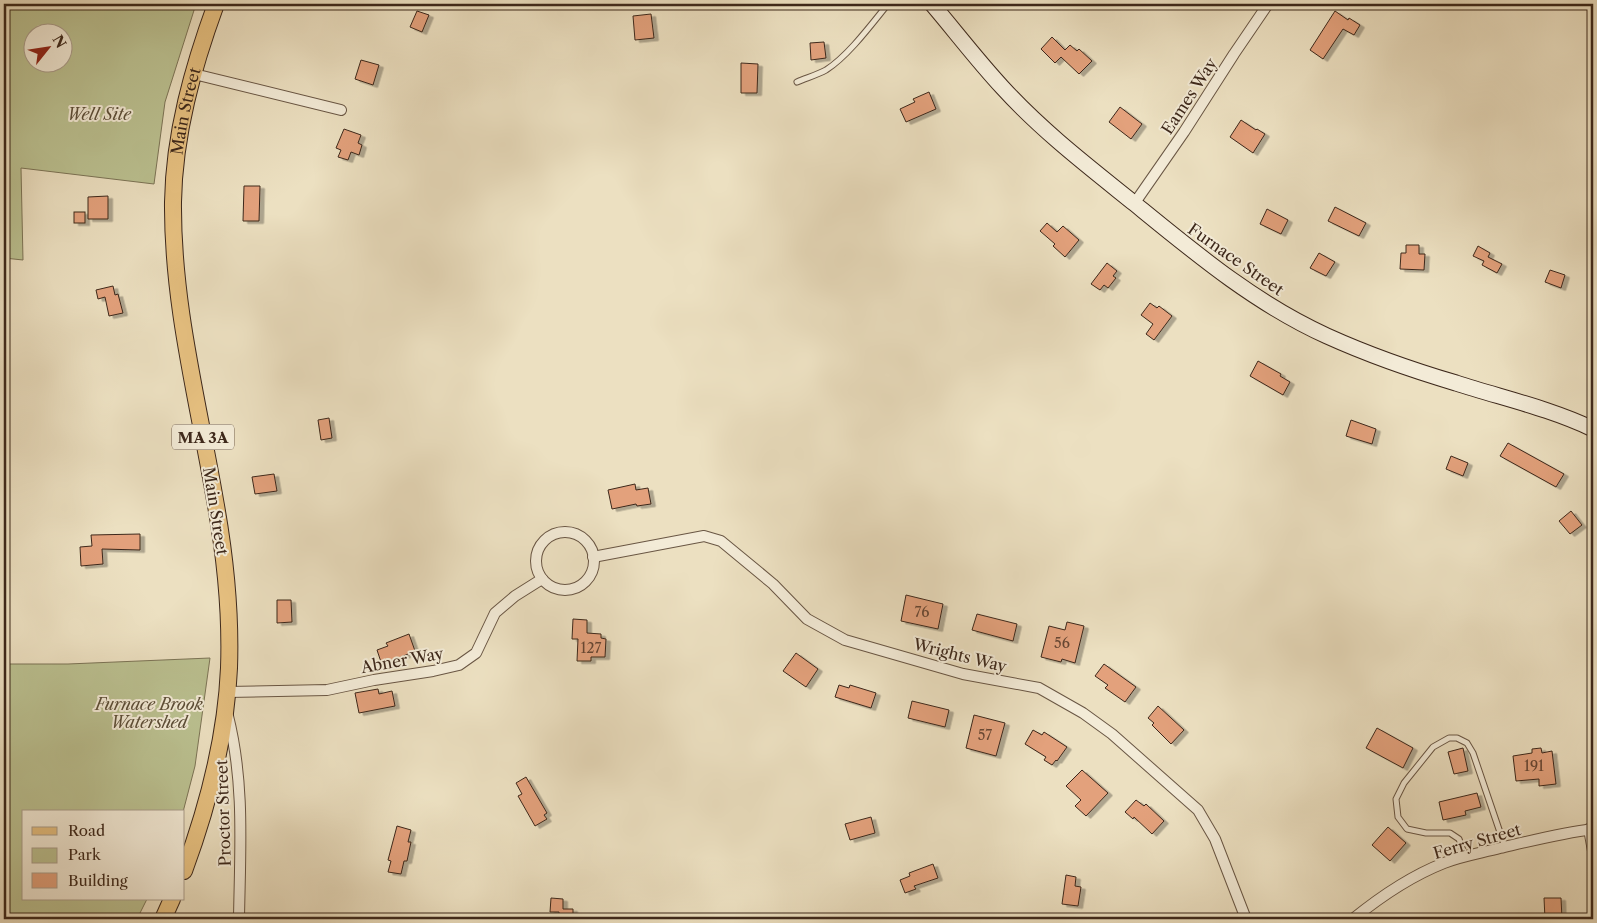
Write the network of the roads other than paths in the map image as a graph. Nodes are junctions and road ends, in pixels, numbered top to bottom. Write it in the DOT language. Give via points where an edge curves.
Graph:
graph roads {
  1 [pos="216,4"];
  2 [pos="888,4"];
  3 [pos="932,4"];
  4 [pos="1268,4"];
  5 [pos="194,74"];
  6 [pos="797,82"];
  7 [pos="341,110"];
  8 [pos="1134,204"];
  9 [pos="1593,429"];
  10 [pos="593,556"];
  11 [pos="542,579"];
  12 [pos="226,699"];
  13 [pos="1591,829"];
  14 [pos="1505,847"];
  15 [pos="1593,851"];
  16 [pos="1465,856"];
  17 [pos="185,867"];
  18 [pos="172,900"];
  19 [pos="162,919"];
  20 [pos="239,919"];
  21 [pos="1246,919"];
  22 [pos="1353,919"];
  1 -- 5 [label="main road, Main Street / MA 3A"];
  2 -- 6 [label="lane" via="837,62"];
  3 -- 8 [label="main road, Furnace Street" via="981,64 1023,108 1073,155"];
  4 -- 8 [label="street, Eames Way"];
  5 -- 7 [label="street"];
  5 -- 12 [label="main road, Main Street / MA 3A" via="175,170 175,260 224,560 229,642"];
  8 -- 9 [label="main road, Furnace Street" via="1240,285 1326,336 1406,367 1540,408"];
  10 -- 11 [label="street" via="594,564 588,578 576,587 562,589"];
  10 -- 11 [label="street" via="582,537 568,532 553,534 538,550 536,565"];
  10 -- 21 [label="street, Wrights Way" via="704,536 721,541 773,584 806,618 845,640 963,674 1039,688 1112,734 1198,810 1215,839"];
  11 -- 12 [label="street, Abner Way" via="495,612 476,653 459,665 327,690"];
  12 -- 17 [label="main road, Main Street / MA 3A" via="212,783"];
  12 -- 20 [label="street, Proctor Street" via="239,774"];
  13 -- 14 [label="street, Ferry Street"];
  13 -- 15 [label="street"];
  14 -- 16 [label="street, Ferry Street"];
  14 -- 16 [label="lane" via="1473,753 1467,742 1449,738 1433,747 1404,783 1396,799 1398,818 1407,829 1450,833 1459,839"];
  16 -- 22 [label="street, Ferry Street" via="1421,874"];
  18 -- 19 [label="main road"];
}
